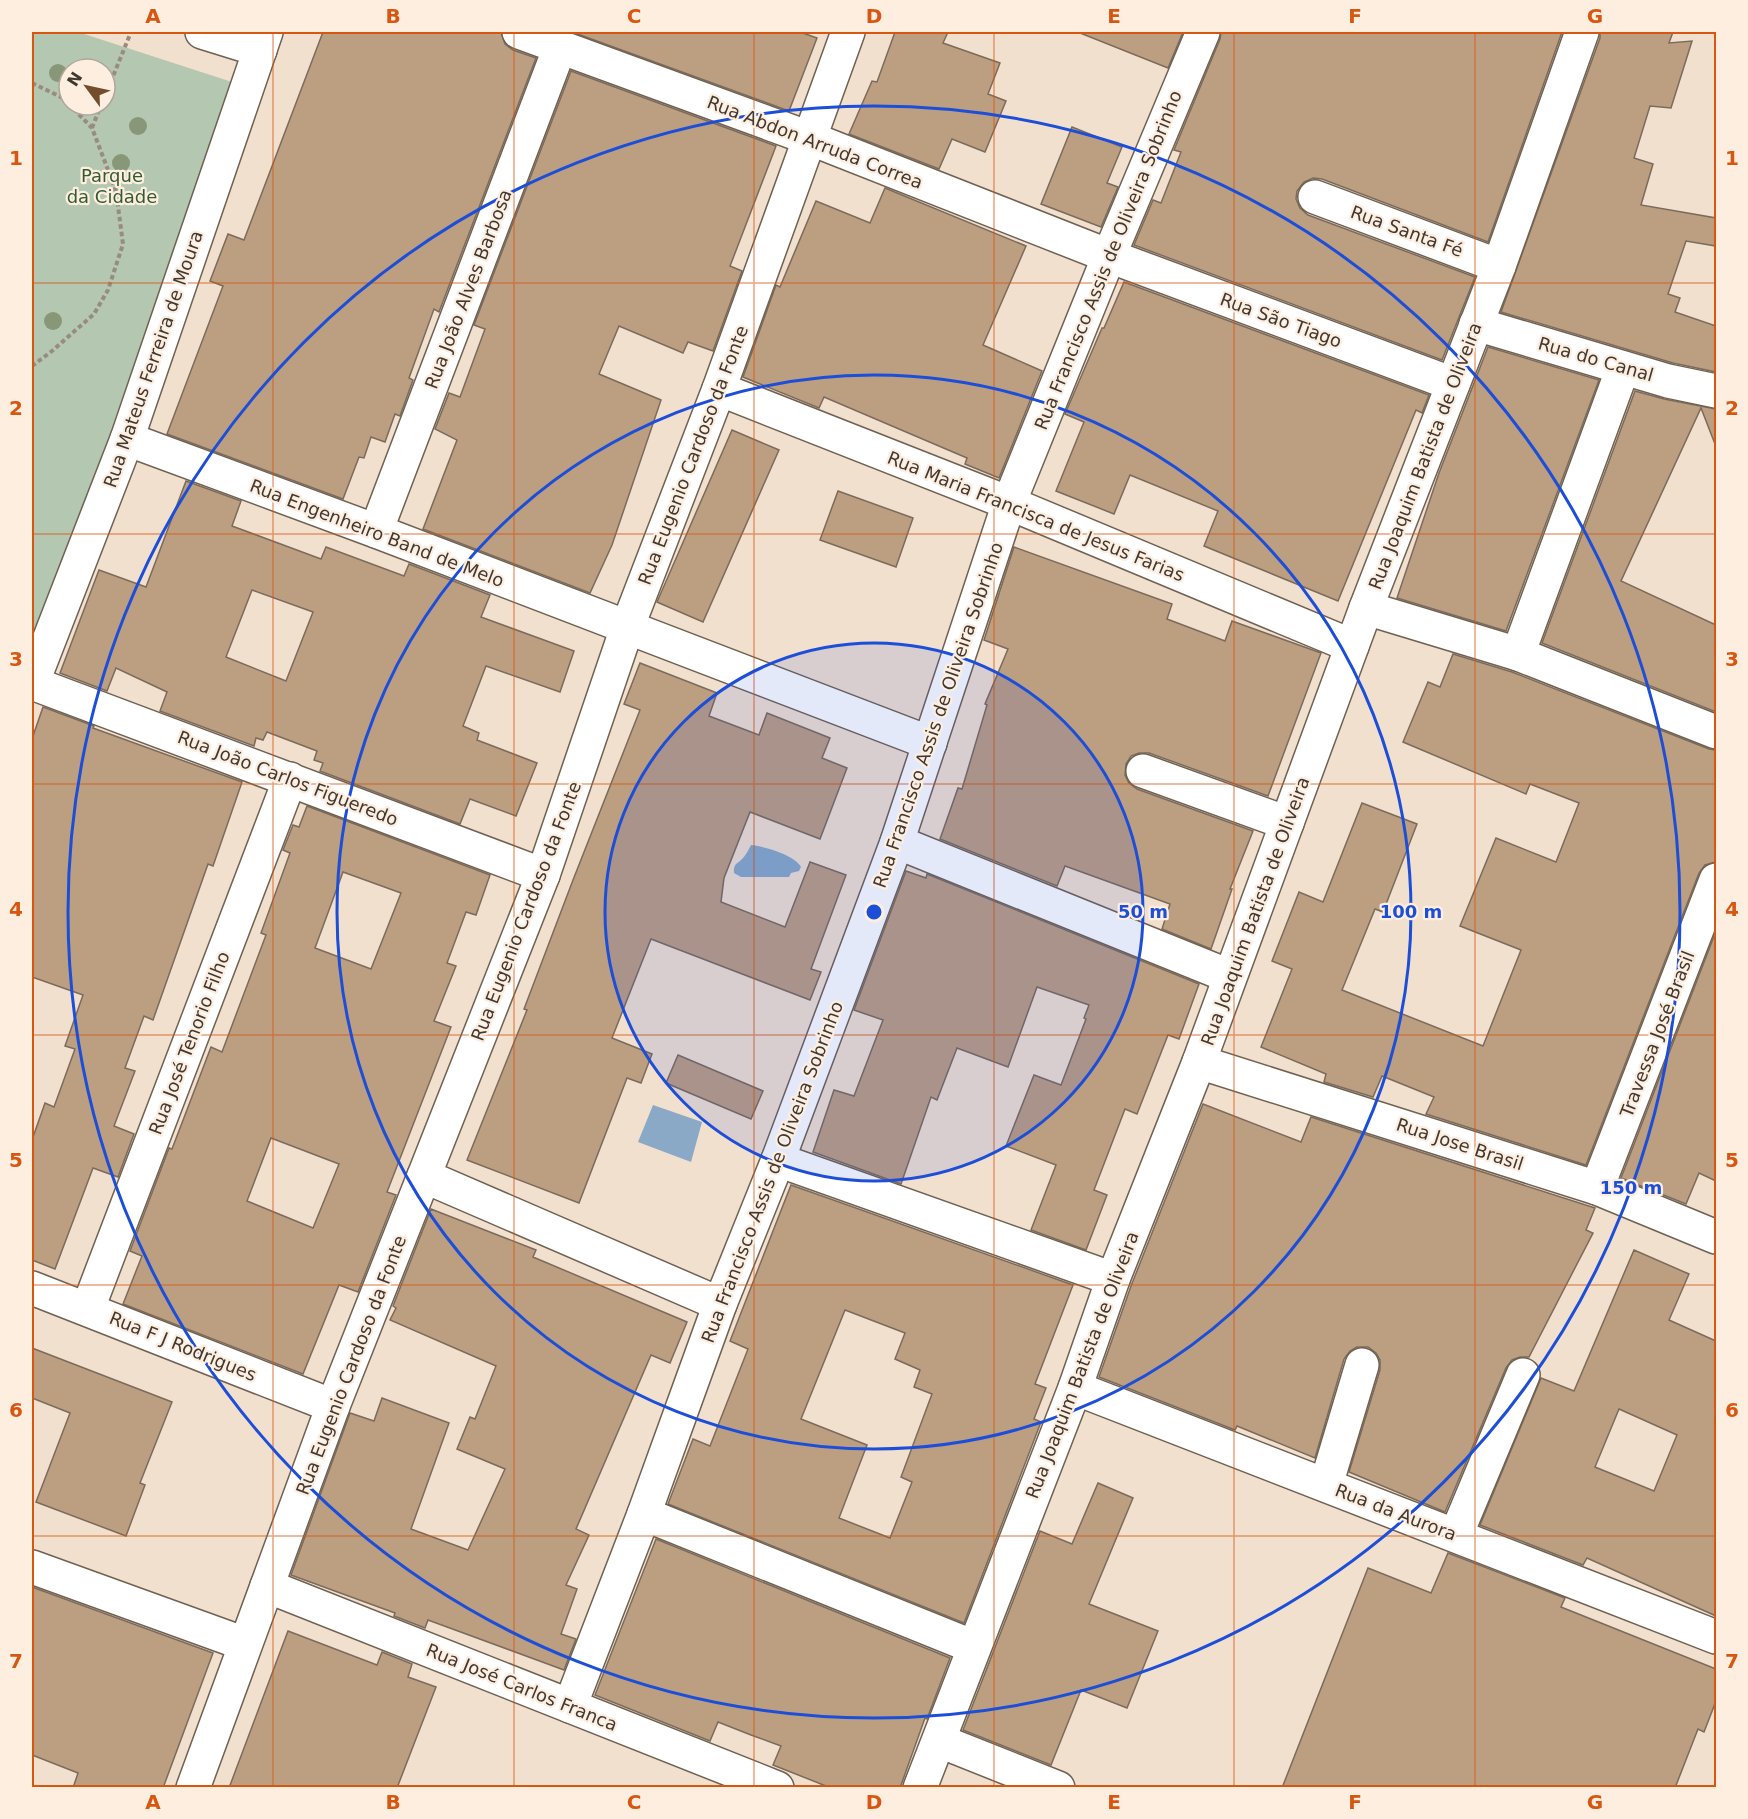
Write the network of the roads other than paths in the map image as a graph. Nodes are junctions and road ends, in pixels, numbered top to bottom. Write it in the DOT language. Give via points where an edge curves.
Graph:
graph roads {
  1 [pos="202,32"];
  2 [pos="519,32"];
  3 [pos="848,32"];
  4 [pos="1203,32"];
  5 [pos="1582,32"];
  6 [pos="263,41"];
  7 [pos="560,46"];
  8 [pos="809,138"];
  9 [pos="1315,197"];
  10 [pos="1109,256"];
  11 [pos="1499,266"];
  12 [pos="1476,324"];
  13 [pos="1623,368"];
  14 [pos="1453,384"];
  15 [pos="719,389"];
  16 [pos="1716,391"];
  17 [pos="127,439"];
  18 [pos="1009,503"];
  19 [pos="376,531"];
  20 [pos="1366,608"];
  21 [pos="627,628"];
  22 [pos="1352,646"];
  23 [pos="1518,654"];
  24 [pos="32,683"];
  25 [pos="1716,732"];
  26 [pos="930,742"];
  27 [pos="1143,771"];
  28 [pos="290,779"];
  29 [pos="1287,823"];
  30 [pos="897,842"];
  31 [pos="543,875"];
  32 [pos="1716,880"];
  33 [pos="1229,976"];
  34 [pos="1199,1062"];
  35 [pos="778,1160"];
  36 [pos="424,1176"];
  37 [pos="1597,1188"];
  38 [pos="1716,1237"];
  39 [pos="1113,1279"];
  40 [pos="32,1288"];
  41 [pos="720,1304"];
  42 [pos="88,1308"];
  43 [pos="1362,1365"];
  44 [pos="1523,1375"];
  45 [pos="1075,1388"];
  46 [pos="333,1406"];
  47 [pos="1326,1485"];
  48 [pos="644,1514"];
  49 [pos="1456,1535"];
  50 [pos="32,1567"];
  51 [pos="267,1586"];
  52 [pos="1716,1637"];
  53 [pos="245,1644"];
  54 [pos="974,1647"];
  55 [pos="570,1706"];
  56 [pos="940,1741"];
  57 [pos="193,1788"];
  58 [pos="777,1788"];
  59 [pos="920,1788"];
  60 [pos="1058,1788"];
  1 -- 6 [label="street"];
  2 -- 7 [label="street, Rua Abdon Arruda Correa"];
  3 -- 8 [label="street, Rua Eugenio Cardoso da Fonte"];
  4 -- 10 [label="street, Rua Francisco Assis de Oliveira Sobrinho"];
  5 -- 11 [label="street, Rua Joaquim Batista de Oliveira"];
  6 -- 17 [label="street, Rua Mateus Ferreira de Moura"];
  7 -- 8 [label="street, Rua Abdon Arruda Correa"];
  7 -- 19 [label="street, Rua João Alves Barbosa"];
  8 -- 10 [label="street, Rua Abdon Arruda Correa"];
  8 -- 15 [label="street, Rua Eugenio Cardoso da Fonte"];
  9 -- 11 [label="street, Rua Santa Fé"];
  10 -- 14 [label="street, Rua São Tiago"];
  10 -- 18 [label="street, Rua Francisco Assis de Oliveira Sobrinho"];
  11 -- 12 [label="street, Rua Joaquim Batista de Oliveira"];
  12 -- 13 [label="street, Rua do Canal"];
  12 -- 14 [label="street, Rua Joaquim Batista de Oliveira"];
  13 -- 16 [label="street, Rua do Canal"];
  13 -- 23 [label="street"];
  14 -- 20 [label="street, Rua Joaquim Batista de Oliveira"];
  15 -- 18 [label="street, Rua Maria Francisca de Jesus Farias"];
  15 -- 21 [label="street, Rua Eugenio Cardoso da Fonte"];
  17 -- 19 [label="street, Rua Engenheiro Band de Melo"];
  17 -- 24 [label="street, Rua Mateus Ferreira de Moura"];
  18 -- 22 [label="street, Rua Maria Francisca de Jesus Farias"];
  18 -- 26 [label="street, Rua Francisco Assis de Oliveira Sobrinho"];
  19 -- 21 [label="street, Rua Engenheiro Band de Melo"];
  20 -- 22 [label="street, Rua Joaquim Batista de Oliveira"];
  20 -- 23 [label="street"];
  21 -- 26 [label="street, Rua Engenheiro Band de Melo"];
  21 -- 31 [label="street, Rua Eugenio Cardoso da Fonte"];
  22 -- 29 [label="street, Rua Joaquim Batista de Oliveira"];
  23 -- 25 [label="street"];
  24 -- 28 [label="street, Rua João Carlos Figueredo"];
  26 -- 30 [label="street, Rua Francisco Assis de Oliveira Sobrinho"];
  27 -- 29 [label="street"];
  28 -- 31 [label="street, Rua João Carlos Figueredo"];
  28 -- 42 [label="street, Rua José Tenorio Filho"];
  29 -- 33 [label="street, Rua Joaquim Batista de Oliveira"];
  30 -- 33 [label="street"];
  30 -- 35 [label="street, Rua Francisco Assis de Oliveira Sobrinho"];
  31 -- 36 [label="street, Rua Eugenio Cardoso da Fonte"];
  32 -- 37 [label="street, Travessa José Brasil"];
  33 -- 34 [label="street, Rua Joaquim Batista de Oliveira"];
  34 -- 37 [label="street, Rua Jose Brasil"];
  34 -- 39 [label="street, Rua Joaquim Batista de Oliveira"];
  35 -- 39 [label="street"];
  35 -- 41 [label="street, Rua Francisco Assis de Oliveira Sobrinho"];
  36 -- 41 [label="street"];
  36 -- 46 [label="street, Rua Eugenio Cardoso da Fonte"];
  37 -- 38 [label="street, Rua Jose Brasil"];
  39 -- 45 [label="street, Rua Joaquim Batista de Oliveira"];
  40 -- 42 [label="street, Rua F J Rodrigues"];
  41 -- 48 [label="street, Rua Francisco Assis de Oliveira Sobrinho"];
  42 -- 46 [label="street, Rua F J Rodrigues"];
  43 -- 47 [label="street"];
  44 -- 49 [label="street"];
  45 -- 47 [label="street, Rua da Aurora"];
  45 -- 54 [label="street, Rua Joaquim Batista de Oliveira"];
  46 -- 51 [label="street, Rua Eugenio Cardoso da Fonte"];
  47 -- 49 [label="street, Rua da Aurora"];
  48 -- 54 [label="street"];
  48 -- 55 [label="street, Rua Francisco Assis de Oliveira Sobrinho"];
  49 -- 52 [label="street, Rua da Aurora"];
  50 -- 53 [label="street"];
  51 -- 53 [label="street, Rua Eugenio Cardoso da Fonte"];
  51 -- 55 [label="street, Rua José Carlos Franca"];
  53 -- 57 [label="street, Rua Eugenio Cardoso da Fonte"];
  54 -- 56 [label="street, Rua Joaquim Batista de Oliveira"];
  55 -- 58 [label="street, Rua José Carlos Franca"];
  56 -- 59 [label="street, Rua Joaquim Batista de Oliveira"];
  56 -- 60 [label="street"];
}
